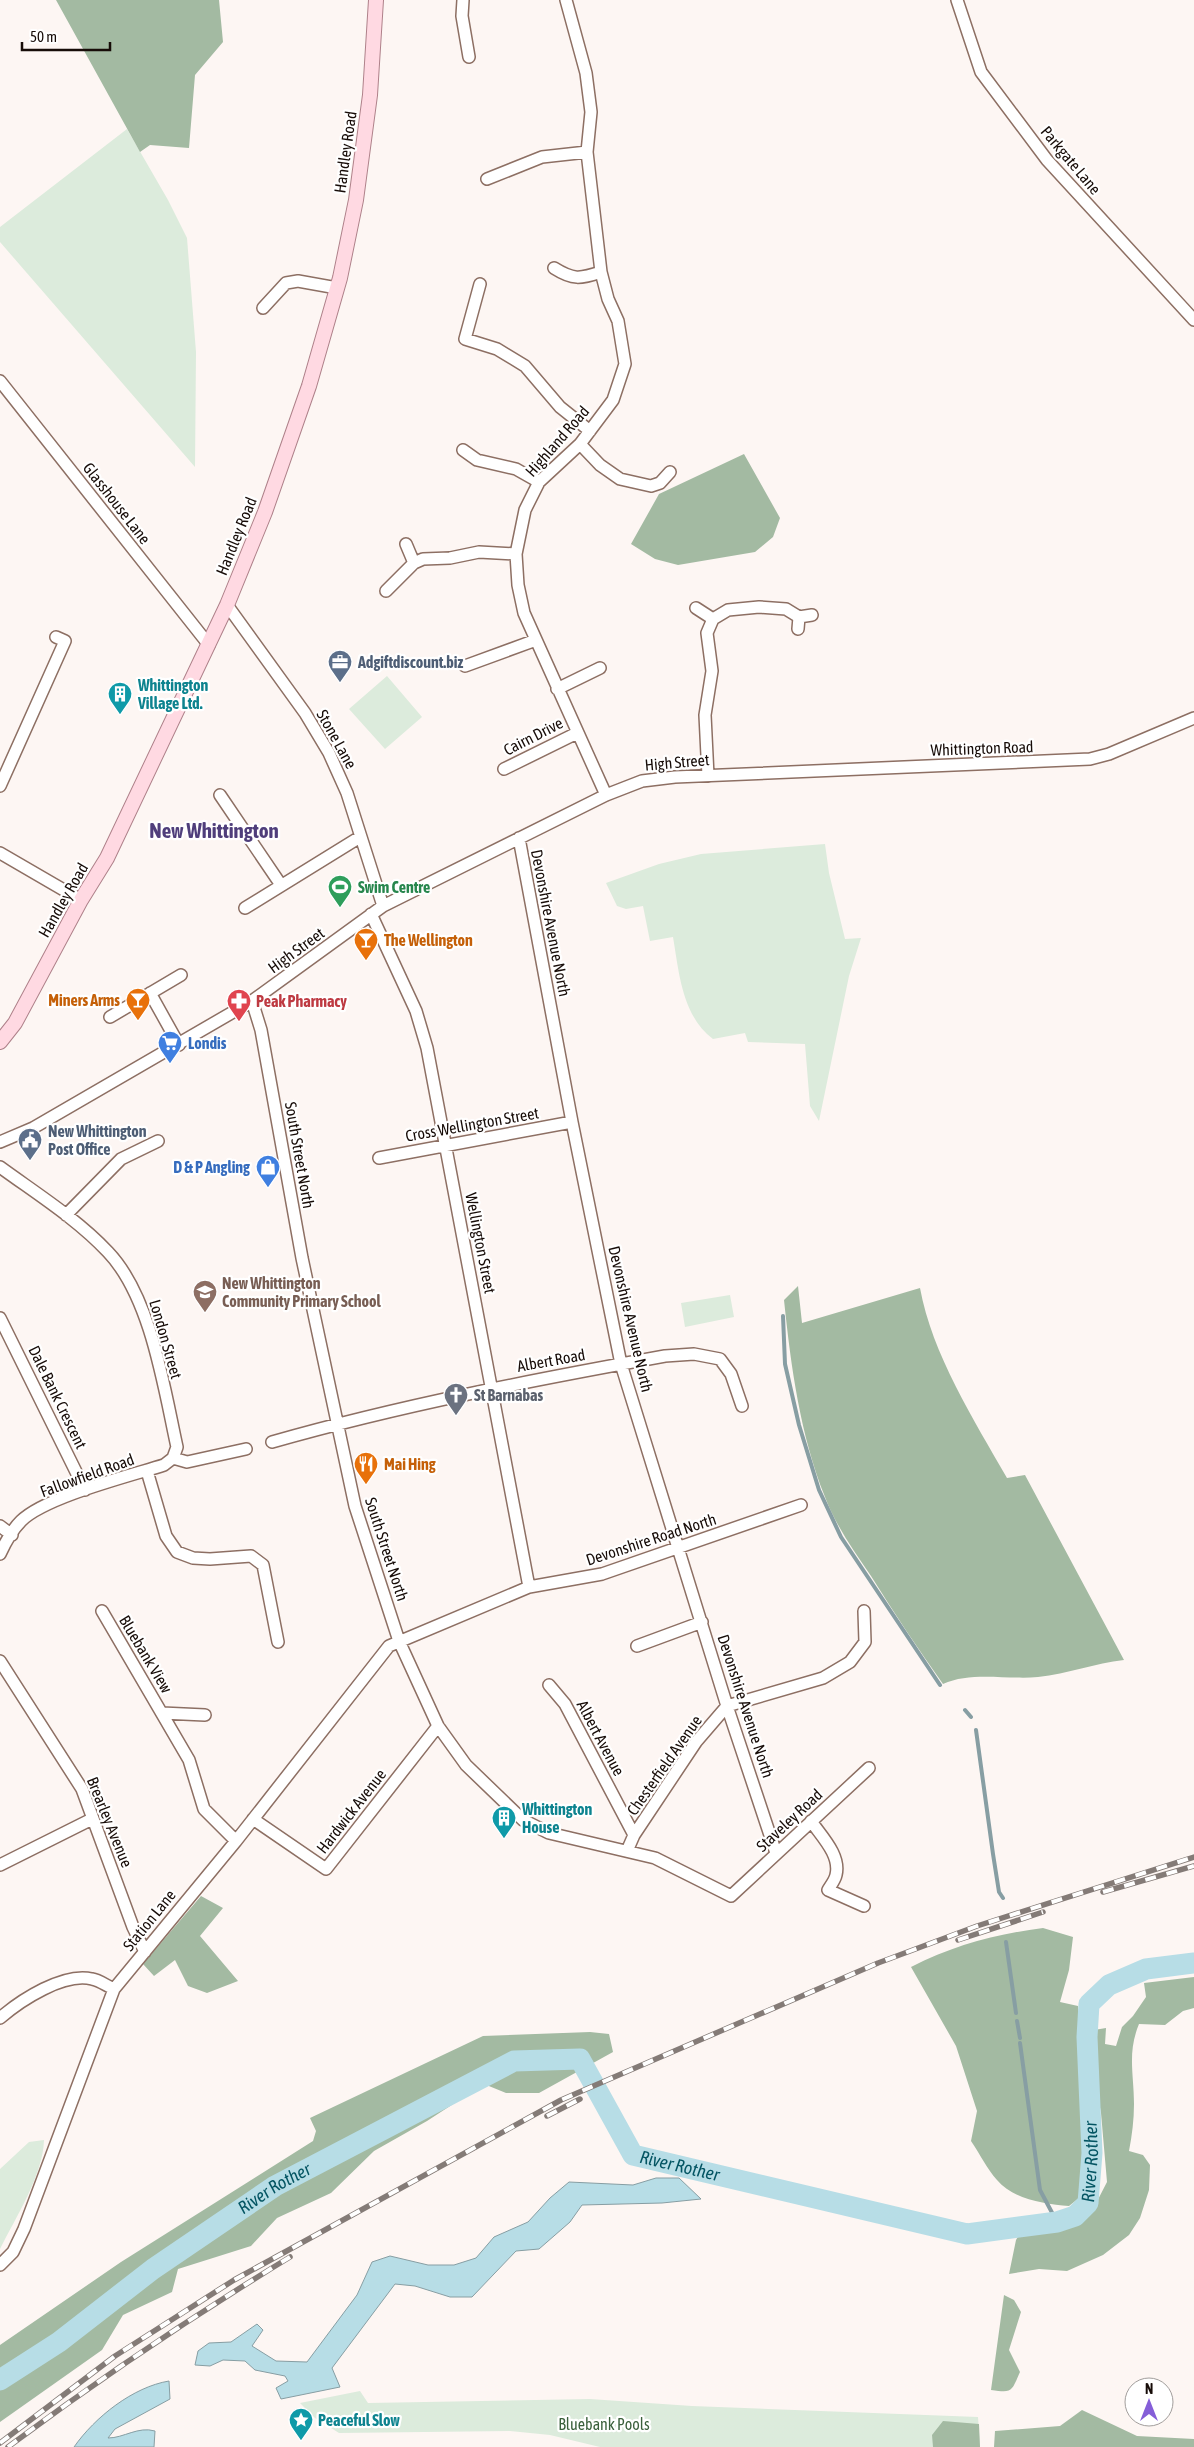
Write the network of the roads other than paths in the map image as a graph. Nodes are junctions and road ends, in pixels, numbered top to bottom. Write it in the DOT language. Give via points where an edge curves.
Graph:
graph roads {
  1 [pos="376,0"];
  2 [pos="463,0"];
  3 [pos="566,0"];
  4 [pos="958,0"];
  5 [pos="469,57"];
  6 [pos="587,152"];
  7 [pos="487,179"];
  8 [pos="554,268"];
  9 [pos="601,272"];
  10 [pos="480,284"];
  11 [pos="338,288"];
  12 [pos="263,308"];
  13 [pos="1194,320"];
  14 [pos="0,381"];
  15 [pos="590,431"];
  16 [pos="580,444"];
  17 [pos="464,450"];
  18 [pos="670,472"];
  19 [pos="540,482"];
  20 [pos="406,544"];
  21 [pos="516,554"];
  22 [pos="414,563"];
  23 [pos="386,591"];
  24 [pos="227,605"];
  25 [pos="696,608"];
  26 [pos="812,615"];
  27 [pos="799,617"];
  28 [pos="713,619"];
  29 [pos="798,629"];
  30 [pos="56,637"];
  31 [pos="536,640"];
  32 [pos="209,645"];
  33 [pos="465,666"];
  34 [pos="600,668"];
  35 [pos="557,690"];
  36 [pos="1194,718"];
  37 [pos="577,733"];
  38 [pos="504,769"];
  39 [pos="764,774"];
  40 [pos="708,776"];
  41 [pos="0,786"];
  42 [pos="220,795"];
  43 [pos="606,795"];
  44 [pos="360,837"];
  45 [pos="519,838"];
  46 [pos="0,854"];
  47 [pos="281,885"];
  48 [pos="81,900"];
  49 [pos="383,906"];
  50 [pos="245,908"];
  51 [pos="372,914"];
  52 [pos="181,975"];
  53 [pos="150,993"];
  54 [pos="252,1001"];
  55 [pos="110,1017"];
  56 [pos="0,1042"];
  57 [pos="179,1044"];
  58 [pos="572,1122"];
  59 [pos="0,1142"];
  60 [pos="158,1142"];
  61 [pos="446,1146"];
  62 [pos="379,1158"];
  63 [pos="0,1167"];
  64 [pos="66,1215"];
  65 [pos="0,1318"];
  66 [pos="621,1364"];
  67 [pos="493,1387"];
  68 [pos="742,1406"];
  69 [pos="339,1422"];
  70 [pos="272,1442"];
  71 [pos="246,1449"];
  72 [pos="173,1458"];
  73 [pos="147,1471"];
  74 [pos="85,1490"];
  75 [pos="801,1505"];
  76 [pos="0,1526"];
  77 [pos="12,1535"];
  78 [pos="678,1548"];
  79 [pos="0,1554"];
  80 [pos="530,1587"];
  81 [pos="102,1611"];
  82 [pos="864,1611"];
  83 [pos="702,1622"];
  84 [pos="399,1641"];
  85 [pos="278,1642"];
  86 [pos="637,1646"];
  87 [pos="0,1661"];
  88 [pos="549,1685"];
  89 [pos="727,1706"];
  90 [pos="162,1713"];
  91 [pos="205,1716"];
  92 [pos="438,1726"];
  93 [pos="869,1768"];
  94 [pos="92,1819"];
  95 [pos="253,1819"];
  96 [pos="811,1821"];
  97 [pos="634,1836"];
  98 [pos="236,1841"];
  99 [pos="627,1851"];
  100 [pos="776,1853"];
  101 [pos="0,1865"];
  102 [pos="731,1896"];
  103 [pos="864,1906"];
  104 [pos="145,1952"];
  105 [pos="114,1989"];
  106 [pos="0,2018"];
  107 [pos="0,2265"];
  1 -- 11 [label="main road, Handley Road" via="370,94 356,200"];
  2 -- 5 [label="street" via="462,16"];
  3 -- 6 [label="street, Highland Road" via="586,73 591,112"];
  4 -- 13 [label="street, Parkgate Lane" via="981,72 1047,160"];
  6 -- 7 [label="street" via="542,157"];
  6 -- 9 [label="street, Highland Road"];
  8 -- 9 [label="street" via="569,277"];
  9 -- 15 [label="street, Highland Road" via="618,321 625,364 613,400"];
  10 -- 15 [label="street" via="465,339 497,349 525,366 560,407"];
  11 -- 12 [label="street" via="286,282"];
  11 -- 24 [label="main road, Handley Road" via="309,386 265,512"];
  14 -- 32 [label="street, Glasshouse Lane"];
  15 -- 16 [label="street, Highland Road"];
  16 -- 18 [label="street" via="600,465 620,479 651,486 660,483"];
  16 -- 19 [label="street, Highland Road"];
  17 -- 19 [label="street" via="477,460 516,469"];
  19 -- 21 [label="street, Highland Road" via="525,510"];
  20 -- 22 [label="street"];
  21 -- 22 [label="street" via="479,552"];
  21 -- 31 [label="street, Highland Road" via="524,613"];
  22 -- 23 [label="street"];
  24 -- 32 [label="main road, Handley Road"];
  24 -- 44 [label="street, Stone Lane" via="305,713 329,753 348,793"];
  25 -- 28 [label="street"];
  26 -- 27 [label="street"];
  27 -- 28 [label="street" via="786,609 759,607 728,610"];
  27 -- 29 [label="street"];
  28 -- 40 [label="street" via="708,633 712,671 705,715"];
  30 -- 41 [label="street" via="65,641"];
  31 -- 33 [label="street"];
  31 -- 35 [label="street, Highland Road"];
  32 -- 48 [label="main road, Handley Road" via="107,858"];
  34 -- 35 [label="street"];
  35 -- 37 [label="street, Highland Road"];
  36 -- 39 [label="street, Whittington Road" via="1090,759"];
  37 -- 38 [label="street, Cairn Drive"];
  37 -- 43 [label="street, Highland Road"];
  39 -- 40 [label="street, High Street"];
  40 -- 43 [label="street, High Street" via="642,781"];
  42 -- 47 [label="street"];
  43 -- 45 [label="street, High Street"];
  44 -- 47 [label="street"];
  44 -- 49 [label="street, Stone Lane"];
  45 -- 49 [label="street, High Street"];
  45 -- 58 [label="street, Devonshire Avenue North"];
  46 -- 48 [label="street"];
  47 -- 50 [label="street"];
  48 -- 56 [label="main road, Handley Road" via="15,1023"];
  49 -- 51 [label="street, High Street"];
  51 -- 54 [label="street, High Street"];
  51 -- 61 [label="street, Wellington Street" via="416,1011 427,1048"];
  52 -- 53 [label="street"];
  53 -- 55 [label="street"];
  53 -- 57 [label="street"];
  54 -- 57 [label="street, High Street"];
  54 -- 69 [label="street, South Street North" via="302,1258"];
  57 -- 59 [label="street, High Street" via="34,1128"];
  58 -- 61 [label="street, Cross Wellington Street"];
  58 -- 66 [label="street, Devonshire Avenue North"];
  60 -- 64 [label="street" via="121,1159"];
  61 -- 62 [label="street, Cross Wellington Street"];
  61 -- 67 [label="street, Wellington Street"];
  63 -- 64 [label="street, London Street"];
  64 -- 72 [label="street, London Street" via="109,1253 138,1300 147,1321 177,1447"];
  65 -- 74 [label="street, Dale Bank Crescent"];
  66 -- 67 [label="street, Albert Road"];
  66 -- 68 [label="street, Albert Road" via="694,1354 720,1359 731,1374"];
  66 -- 78 [label="street, Devonshire Avenue North"];
  67 -- 69 [label="street, Albert Road"];
  67 -- 80 [label="street, Wellington Street"];
  69 -- 70 [label="street, Albert Road"];
  69 -- 84 [label="street, South Street North" via="355,1506"];
  71 -- 72 [label="street" via="187,1462"];
  72 -- 73 [label="street, Fallowfield Road" via="164,1466"];
  73 -- 74 [label="street, Fallowfield Road"];
  73 -- 85 [label="street" via="166,1536 177,1552 210,1560 251,1556 263,1565"];
  74 -- 77 [label="street, Fallowfield Road" via="39,1509 20,1521"];
  75 -- 78 [label="street, Devonshire Road North"];
  76 -- 77 [label="street"];
  77 -- 79 [label="street, Fallowfield Road"];
  78 -- 80 [label="street, Devonshire Road North" via="602,1574"];
  78 -- 83 [label="street, Devonshire Avenue North"];
  80 -- 84 [label="street, Devonshire Road North"];
  81 -- 90 [label="street, Bluebank View"];
  82 -- 89 [label="street" via="865,1642 850,1662 823,1678"];
  83 -- 86 [label="street"];
  83 -- 89 [label="street, Devonshire Avenue North"];
  84 -- 92 [label="street, South Street North"];
  84 -- 95 [label="street, Station Lane" via="389,1646"];
  87 -- 94 [label="street, Brearley Avenue" via="82,1789"];
  88 -- 97 [label="street, Albert Avenue" via="565,1704"];
  89 -- 97 [label="street, Chesterfield Avenue" via="696,1742"];
  89 -- 100 [label="street, Devonshire Avenue North"];
  90 -- 91 [label="street, Bluebank View"];
  90 -- 98 [label="street, Bluebank View" via="189,1760 204,1809"];
  92 -- 95 [label="street, Hardwick Avenue" via="326,1870"];
  92 -- 99 [label="street, South Street North" via="466,1765 523,1820 549,1833"];
  93 -- 96 [label="street, Staveley Road"];
  94 -- 101 [label="street"];
  94 -- 104 [label="street, Brearley Avenue"];
  95 -- 98 [label="street, Station Lane"];
  96 -- 100 [label="street, Staveley Road"];
  96 -- 103 [label="street" via="828,1843 836,1862 836,1875 828,1890"];
  97 -- 99 [label="street, Chesterfield Avenue"];
  98 -- 104 [label="street, Station Lane"];
  99 -- 102 [label="street, South Street North" via="655,1858"];
  100 -- 102 [label="street, Staveley Road"];
  104 -- 105 [label="street, Station Lane"];
  105 -- 106 [label="street" via="94,1979 79,1978 56,1984 20,2001"];
  105 -- 107 [label="street, Station Lane" via="24,2229 12,2252"];
}
